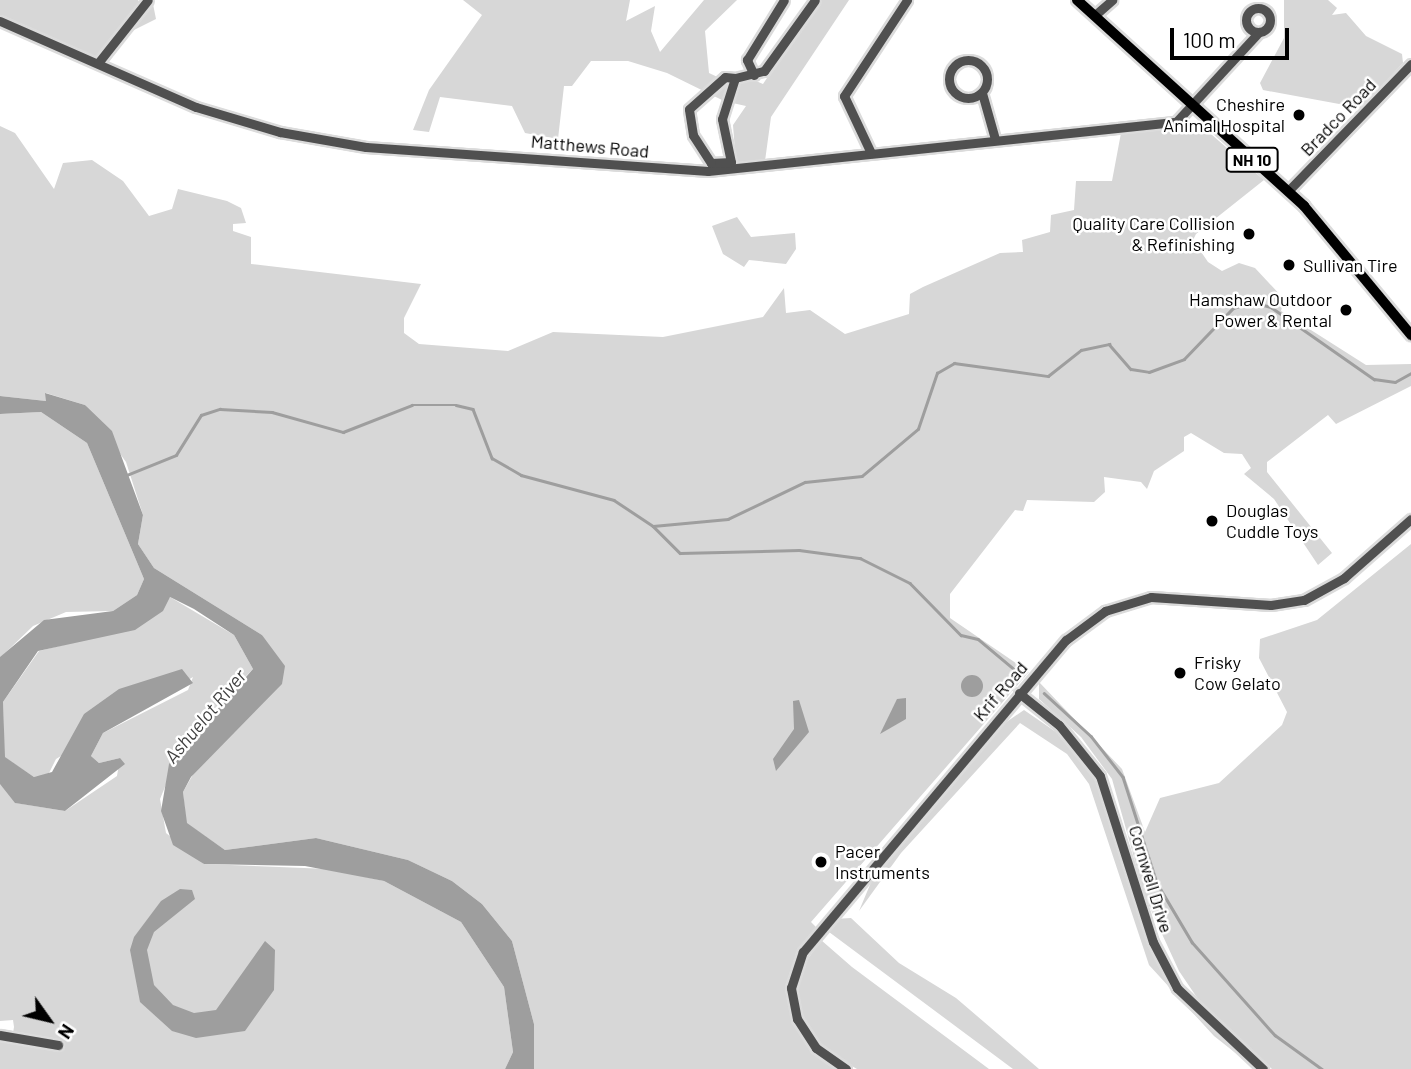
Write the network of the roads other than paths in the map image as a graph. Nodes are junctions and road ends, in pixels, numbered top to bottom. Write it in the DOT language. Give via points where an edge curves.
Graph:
graph roads {
  1 [pos="785,0"];
  2 [pos="815,0"];
  3 [pos="906,0"];
  4 [pos="1077,0"];
  5 [pos="1112,0"];
  6 [pos="145,1"];
  7 [pos="1095,15"];
  8 [pos="0,21"];
  9 [pos="1259,32"];
  10 [pos="98,63"];
  11 [pos="1411,64"];
  12 [pos="754,75"];
  13 [pos="735,78"];
  14 [pos="982,93"];
  15 [pos="1193,108"];
  16 [pos="995,139"];
  17 [pos="871,153"];
  18 [pos="1288,191"];
  19 [pos="1411,335"];
  20 [pos="1411,519"];
  21 [pos="1019,693"];
  22 [pos="0,1035"];
  23 [pos="58,1045"];
  24 [pos="846,1069"];
  25 [pos="1263,1069"];
  1 -- 12 [label="street" via="747,60"];
  2 -- 12 [label="street" via="771,64"];
  3 -- 17 [label="street" via="844,96"];
  4 -- 7 [label="main road, NH 10"];
  5 -- 7 [label="street"];
  6 -- 10 [label="street"];
  7 -- 15 [label="main road, NH 10"];
  8 -- 10 [label="street, Matthews Road"];
  9 -- 15 [label="street"];
  10 -- 17 [label="street, Matthews Road" via="239,122 366,147 708,171"];
  11 -- 18 [label="street, Bradco Road"];
  12 -- 13 [label="street"];
  13 -- 13 [label="street" via="725,77 689,109 692,135 711,163 731,162 722,119"];
  14 -- 14 [label="street" via="985,79 977,57 963,57 950,89 957,99"];
  14 -- 16 [label="street"];
  15 -- 16 [label="street, Matthews Road" via="1176,122"];
  15 -- 18 [label="main road, NH 10"];
  16 -- 17 [label="street, Matthews Road"];
  18 -- 19 [label="main road, NH 10" via="1343,247"];
  20 -- 21 [label="street, Krif Road" via="1344,578 1304,600 1271,605 1174,595 1105,611 1066,640"];
  21 -- 24 [label="street, Krif Road" via="819,928 797,964 791,999 797,1019 816,1048"];
  21 -- 25 [label="street, Cornwell Drive" via="1068,734 1100,776 1153,942 1177,988"];
  22 -- 23 [label="street"];
}
